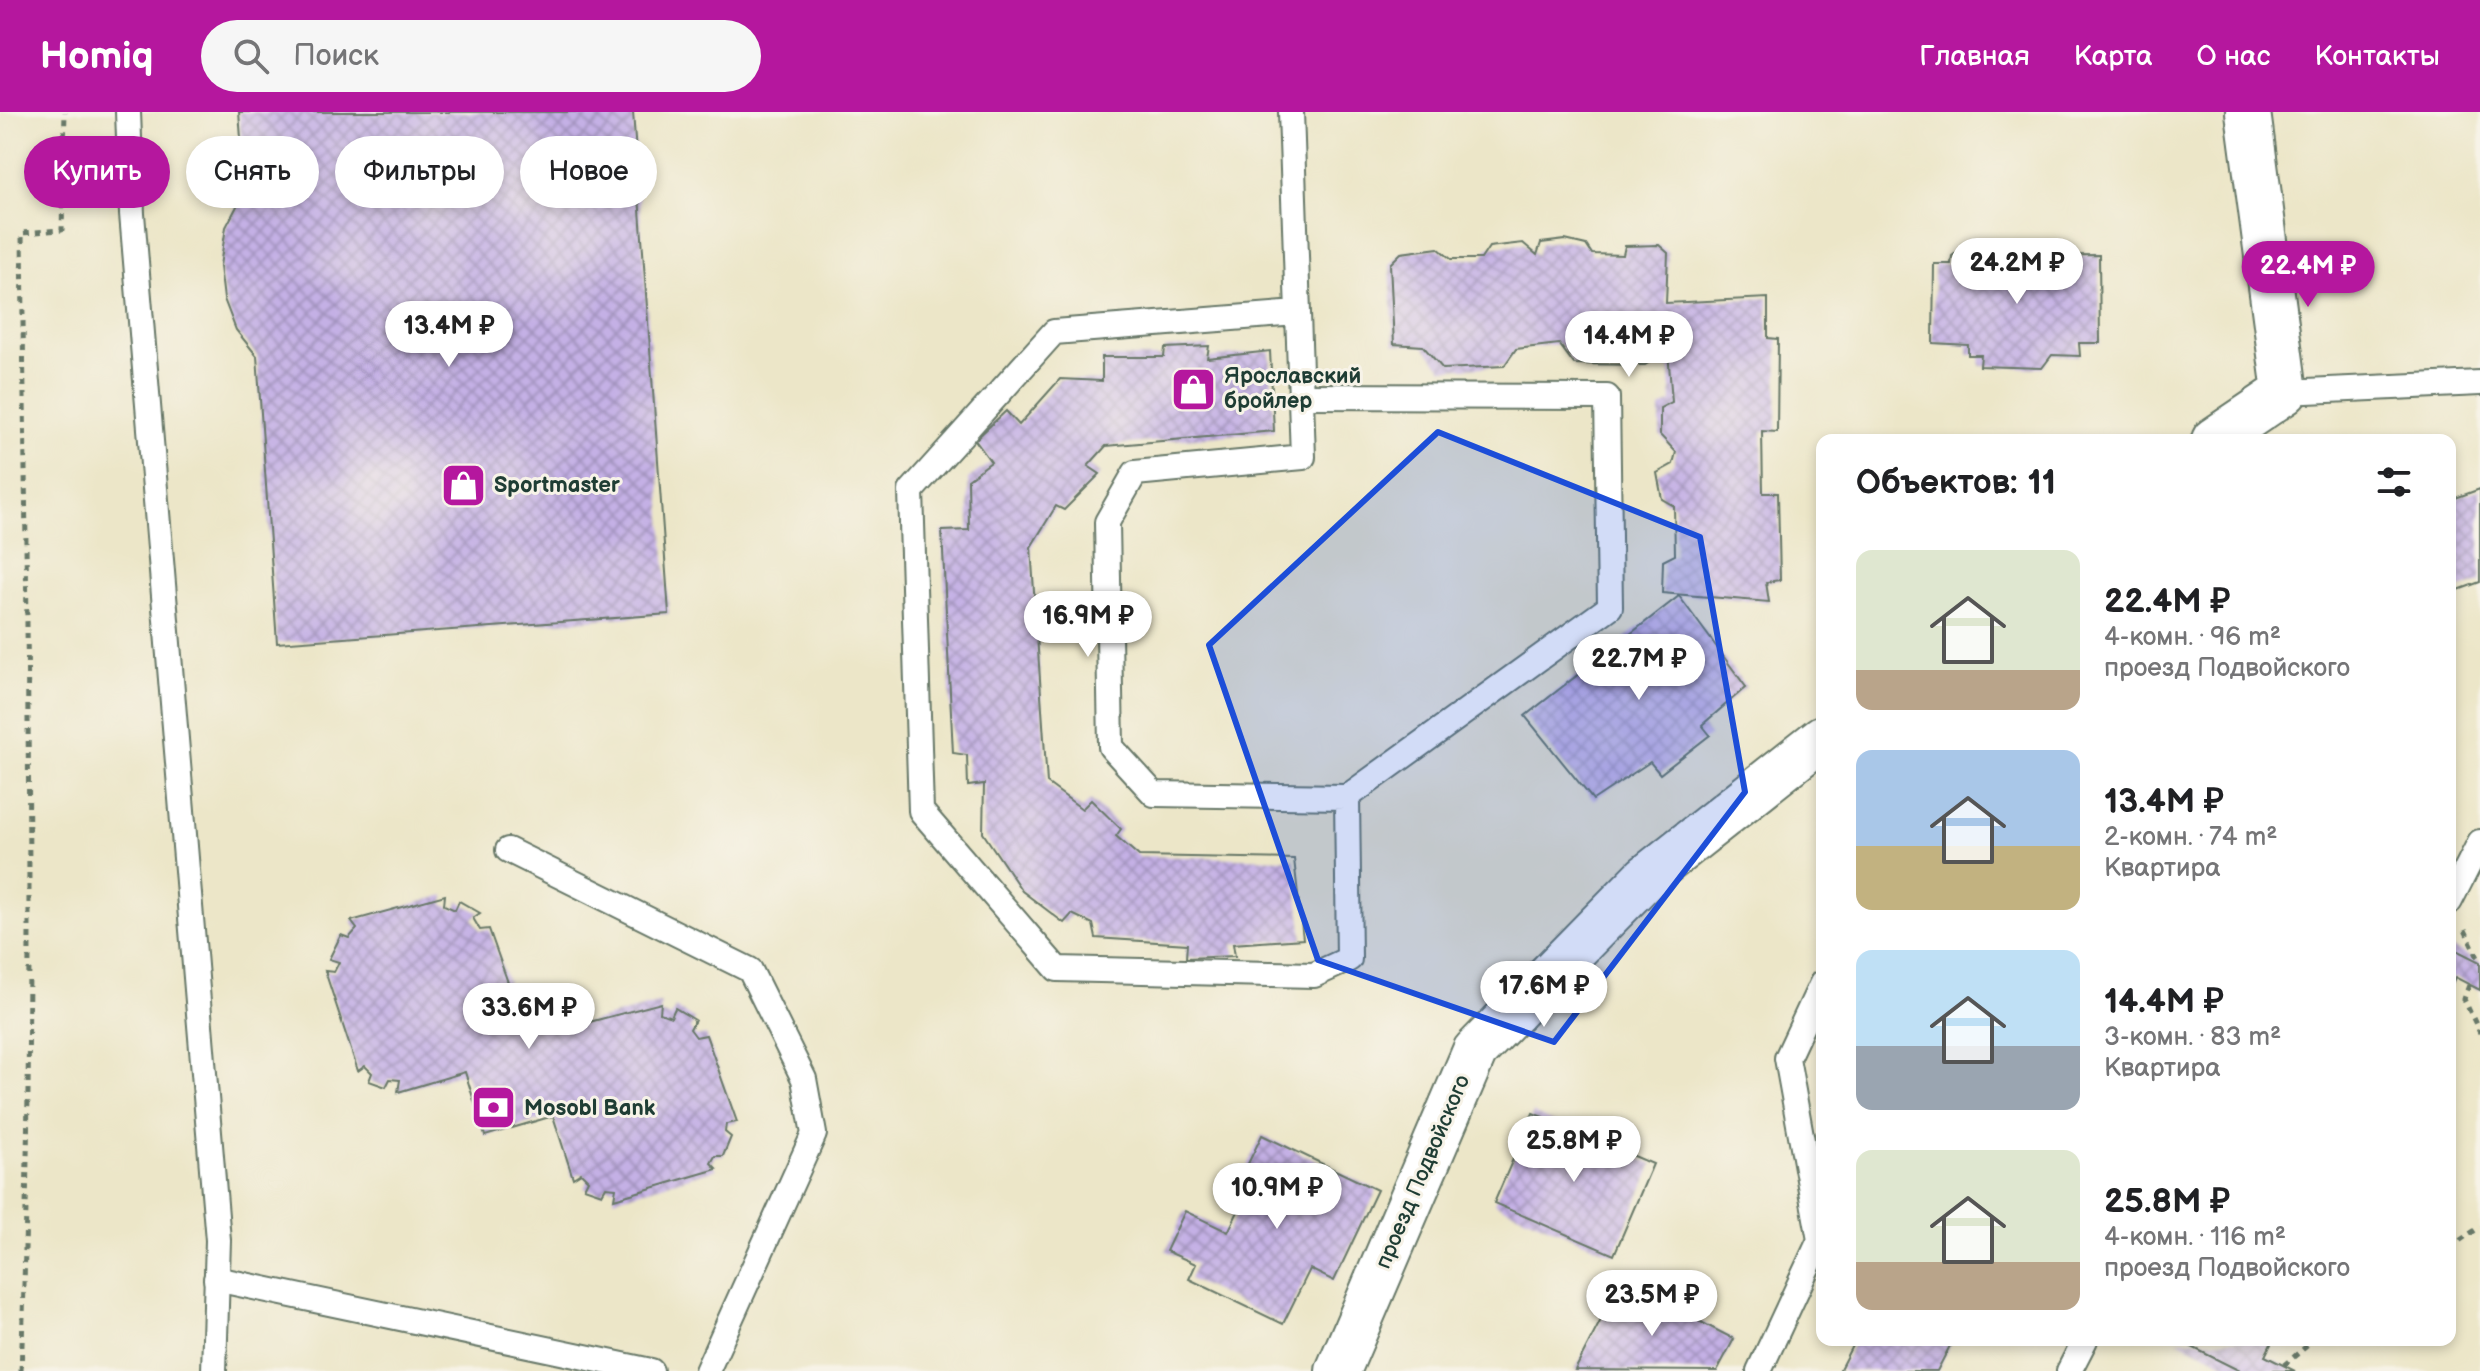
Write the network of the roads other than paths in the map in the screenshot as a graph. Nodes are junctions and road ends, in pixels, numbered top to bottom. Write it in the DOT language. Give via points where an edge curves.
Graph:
graph roads {
  1 [pos="128,112"];
  2 [pos="1291,112"];
  3 [pos="2248,112"];
  4 [pos="1297,313"];
  5 [pos="2480,383"];
  6 [pos="2285,392"];
  7 [pos="1300,396"];
  8 [pos="2223,434"];
  9 [pos="1816,743"];
  10 [pos="1347,797"];
  11 [pos="2480,842"];
  12 [pos="508,850"];
  13 [pos="2456,889"];
  14 [pos="1816,996"];
  15 [pos="1816,1218"];
  16 [pos="1816,1249"];
  17 [pos="216,1279"];
  18 [pos="2082,1346"];
  19 [pos="214,1371"];
  20 [pos="651,1371"];
  21 [pos="707,1371"];
  22 [pos="1338,1371"];
  23 [pos="1759,1371"];
  24 [pos="2069,1371"];
  1 -- 17 [label="lane" via="132,214 218,1240"];
  2 -- 4 [label="lane"];
  3 -- 6 [label="street"];
  4 -- 7 [label="lane"];
  4 -- 10 [label="lane" via="1054,332 911,491 921,811 1057,969 1314,975 1349,959"];
  5 -- 6 [label="lane"];
  6 -- 8 [label="street"];
  7 -- 10 [label="lane" via="1303,457 1135,473 1107,522 1111,747 1154,794"];
  7 -- 10 [label="lane" via="1607,397 1610,607"];
  9 -- 22 [label="street, проезд Подвойского" via="1646,877 1475,1051"];
  11 -- 13 [label="lane"];
  12 -- 21 [label="lane" via="750,970 804,1079 814,1134"];
  14 -- 15 [label="lane" via="1787,1058"];
  16 -- 23 [label="lane"];
  17 -- 19 [label="lane"];
  17 -- 20 [label="lane"];
  18 -- 24 [label="lane"];
}
